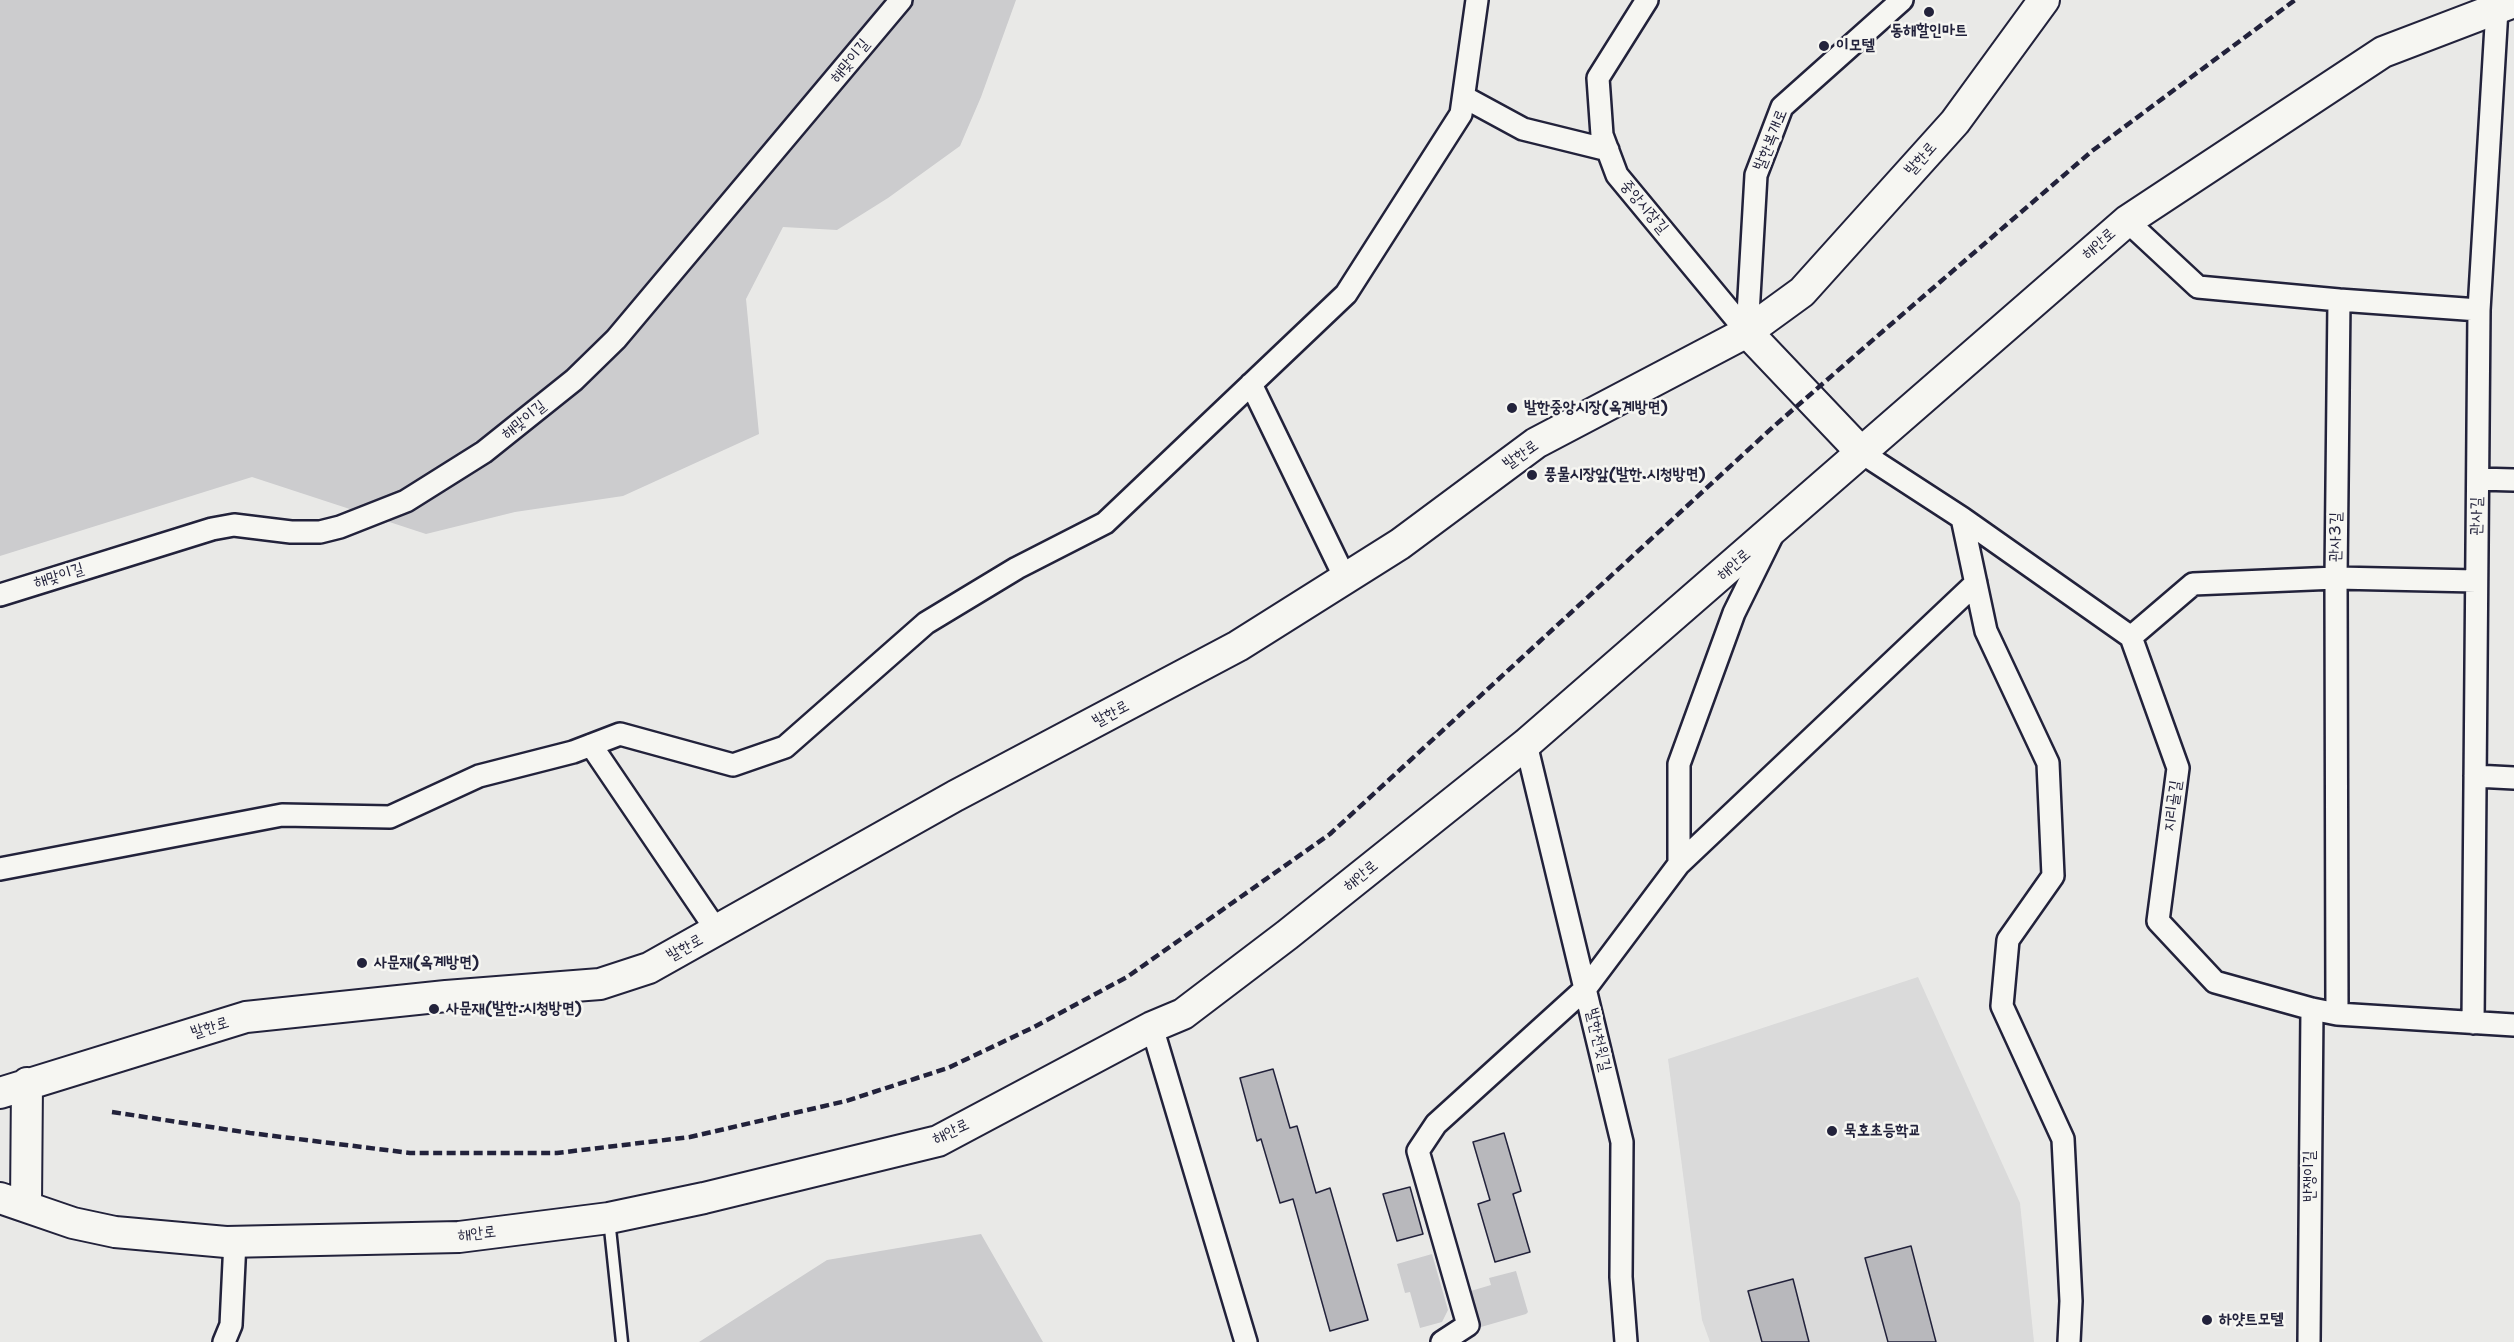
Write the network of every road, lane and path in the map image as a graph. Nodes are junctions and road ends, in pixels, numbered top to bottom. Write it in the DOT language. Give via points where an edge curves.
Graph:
graph roads {
  1 [pos="902,0"];
  2 [pos="1477,0"];
  3 [pos="1647,0"];
  4 [pos="1902,0"];
  5 [pos="2044,0"];
  6 [pos="2506,6"];
  7 [pos="1464,97"];
  8 [pos="1608,150"];
  9 [pos="2127,221"];
  10 [pos="2339,300"];
  11 [pos="2479,310"];
  12 [pos="1748,332"];
  13 [pos="1251,384"];
  14 [pos="1863,453"];
  15 [pos="2478,479"];
  16 [pos="2514,480"];
  17 [pos="1962,518"];
  18 [pos="1776,528"];
  19 [pos="1345,578"];
  20 [pos="2336,578"];
  21 [pos="2476,581"];
  22 [pos="1976,584"];
  23 [pos="0,595"];
  24 [pos="2131,637"];
  25 [pos="1526,744"];
  26 [pos="591,745"];
  27 [pos="2475,776"];
  28 [pos="2514,778"];
  29 [pos="1679,864"];
  30 [pos="0,869"];
  31 [pos="717,931"];
  32 [pos="1586,988"];
  33 [pos="2312,1009"];
  34 [pos="2337,1014"];
  35 [pos="2473,1023"];
  36 [pos="2514,1026"];
  37 [pos="1152,1028"];
  38 [pos="13,1088"];
  39 [pos="13,1201"];
  40 [pos="609,1218"];
  41 [pos="235,1241"];
  42 [pos="231,1336"];
  43 [pos="622,1342"];
  44 [pos="1246,1342"];
  45 [pos="1442,1342"];
  46 [pos="1626,1342"];
  47 [pos="2069,1342"];
  48 [pos="2309,1342"];
  1 -- 23 [label="street, 해맞이길" via="615,339 574,380 484,452 406,501 340,527 291,532 234,525"];
  2 -- 7 [label="street"];
  3 -- 8 [label="street, 중앙시장길" via="1598,78 1602,135"];
  4 -- 12 [label="street, 발한복개로" via="1782,107 1756,175"];
  5 -- 12 [label="street, 발한로" via="1955,122 1802,292"];
  6 -- 9 [label="street, 해안로" via="2383,52"];
  6 -- 11 [label="street, 관사길"];
  7 -- 8 [label="street" via="1523,129"];
  7 -- 13 [label="street" via="1461,114 1346,294"];
  8 -- 12 [label="street, 중앙시장길" via="1617,175"];
  9 -- 10 [label="street" via="2198,287"];
  9 -- 14 [label="street, 해안로"];
  10 -- 11 [label="street"];
  10 -- 20 [label="street, 관사3길"];
  11 -- 15 [label="street, 관사길"];
  12 -- 14 [label="street"];
  12 -- 19 [label="street, 발한로" via="1536,443 1400,544"];
  13 -- 19 [label="street"];
  13 -- 26 [label="street" via="1105,523 1017,568 926,623 785,747 733,765 620,734"];
  14 -- 17 [label="street"];
  14 -- 18 [label="street, 해안로"];
  15 -- 16 [label="street"];
  15 -- 21 [label="street, 관사길"];
  17 -- 22 [label="street"];
  17 -- 24 [label="street"];
  18 -- 25 [label="street, 해안로"];
  18 -- 29 [label="street" via="1734,613 1679,764"];
  19 -- 31 [label="street, 발한로" via="1238,646 954,796"];
  20 -- 21 [label="street"];
  20 -- 24 [label="street" via="2193,584"];
  20 -- 34 [label="street, 관사3길"];
  21 -- 27 [label="street, 관사길"];
  22 -- 29 [label="street"];
  22 -- 47 [label="street" via="1986,631 2048,763 2053,876 2008,940 2002,1006 2064,1139 2071,1301"];
  24 -- 33 [label="street, 지리골길" via="2178,768 2158,921 2215,982"];
  25 -- 32 [label="street, 발한천윗길"];
  25 -- 37 [label="street, 해안로" via="1287,936 1183,1014"];
  26 -- 30 [label="street" via="479,776 390,817 282,815"];
  26 -- 31 [label="street"];
  27 -- 28 [label="street"];
  27 -- 35 [label="street, 관사길"];
  29 -- 32 [label="street"];
  31 -- 38 [label="street, 발한로" via="649,968 600,984 246,1017"];
  32 -- 45 [label="street" via="1436,1124 1418,1151 1468,1325"];
  32 -- 46 [label="street, 발한천윗길" via="1622,1142 1621,1277"];
  33 -- 34 [label="street, 지리골길"];
  33 -- 48 [label="street, 반쟁이길"];
  34 -- 35 [label="street, 지리골길"];
  35 -- 36 [label="street, 지리골길"];
  37 -- 40 [label="street, 해안로" via="938,1141"];
  37 -- 44 [label="street"];
  38 -- 39 [label="street"];
  39 -- 41 [label="street, 해안로" via="73,1223 115,1232"];
  40 -- 41 [label="street, 해안로" via="459,1237"];
  40 -- 43 [label="lane"];
  41 -- 42 [label="street"];
}
